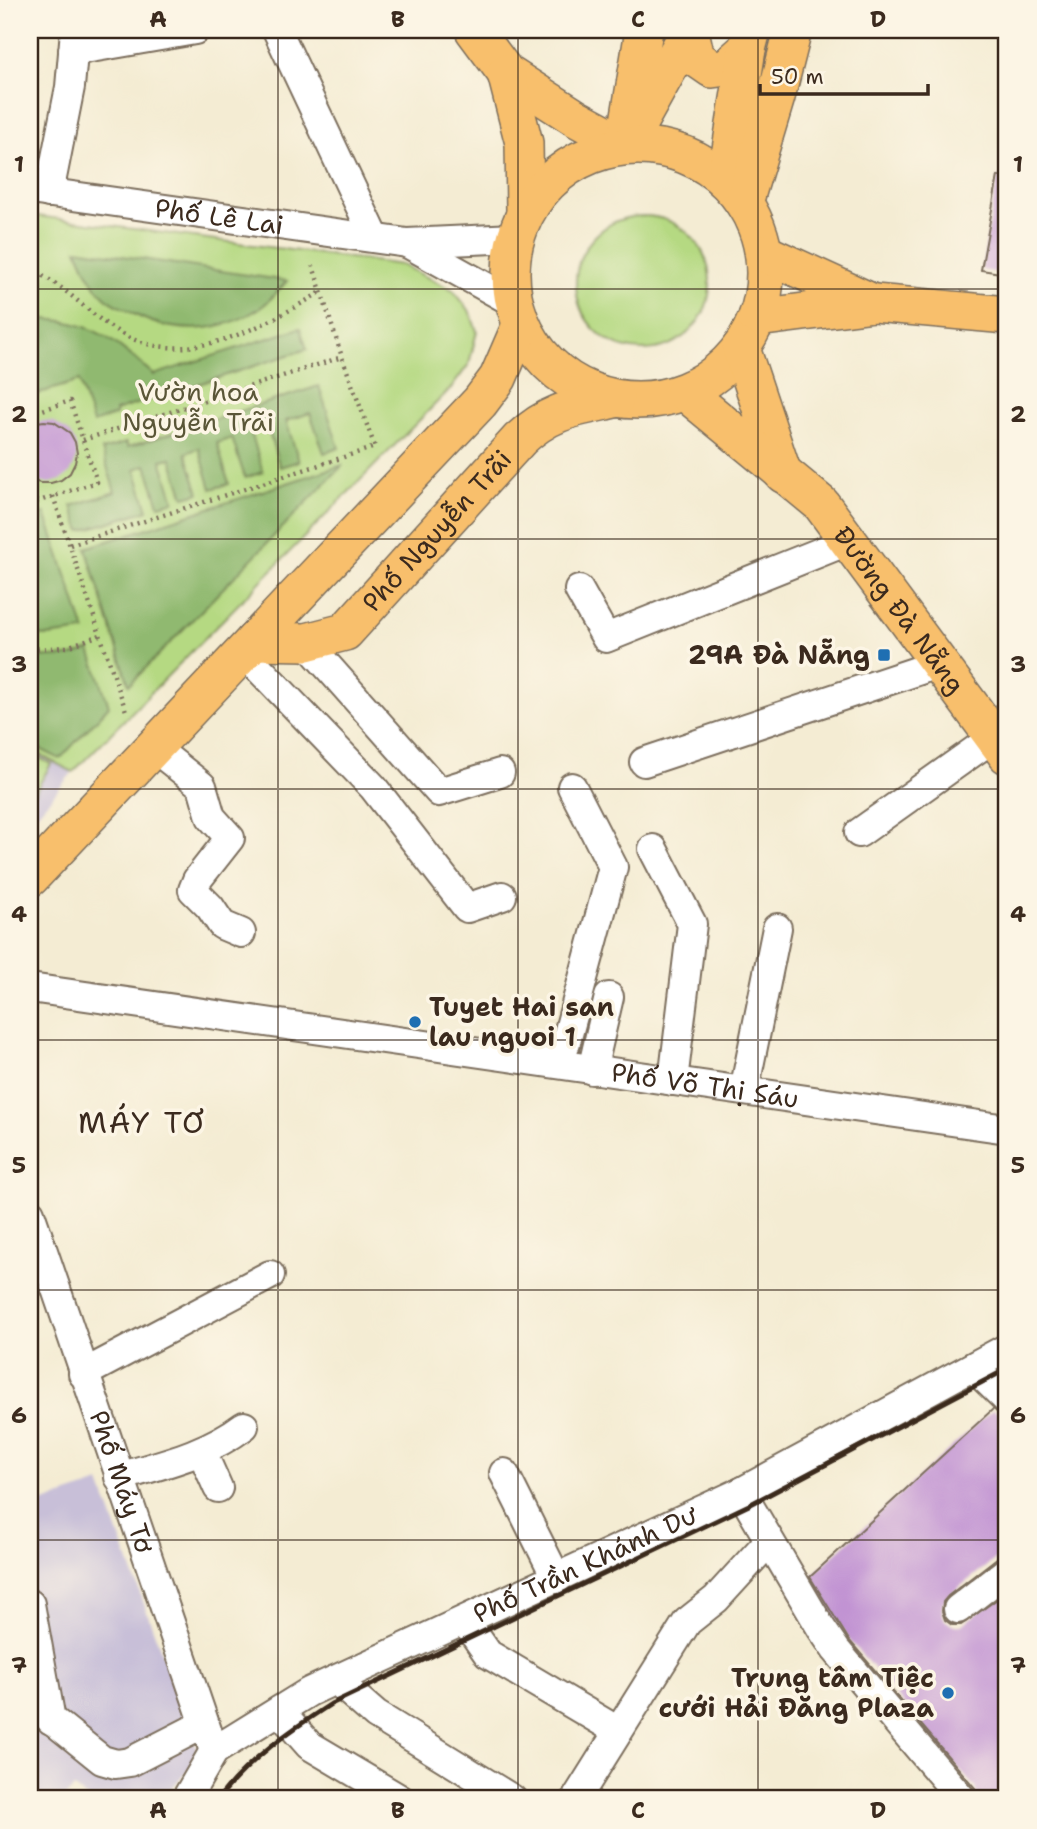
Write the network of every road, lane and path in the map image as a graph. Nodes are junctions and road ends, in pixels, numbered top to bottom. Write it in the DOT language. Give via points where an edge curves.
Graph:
graph roads {
  1 [pos="195,30"];
  2 [pos="277,30"];
  3 [pos="474,30"];
  4 [pos="644,30"];
  5 [pos="690,30"];
  6 [pos="793,30"];
  7 [pos="749,39"];
  8 [pos="74,41"];
  9 [pos="506,73"];
  10 [pos="626,145"];
  11 [pos="40,192"];
  12 [pos="735,192"];
  13 [pos="520,224"];
  14 [pos="375,238"];
  15 [pos="407,243"];
  16 [pos="764,253"];
  17 [pos="313,266"];
  18 [pos="30,270"];
  19 [pos="321,292"];
  20 [pos="874,303"];
  21 [pos="517,313"];
  22 [pos="1007,315"];
  23 [pos="749,333"];
  24 [pos="342,357"];
  25 [pos="685,392"];
  26 [pos="615,398"];
  27 [pos="30,414"];
  28 [pos="83,440"];
  29 [pos="783,474"];
  30 [pos="53,496"];
  31 [pos="30,503"];
  32 [pos="848,541"];
  33 [pos="70,545"];
  34 [pos="579,590"];
  35 [pos="100,635"];
  36 [pos="306,642"];
  37 [pos="249,647"];
  38 [pos="30,649"];
  39 [pos="937,662"];
  40 [pos="126,711"];
  41 [pos="153,747"];
  42 [pos="1003,748"];
  43 [pos="644,762"];
  44 [pos="500,773"];
  45 [pos="572,787"];
  46 [pos="859,833"];
  47 [pos="653,849"];
  48 [pos="30,878"];
  49 [pos="502,896"];
  50 [pos="777,928"];
  51 [pos="241,933"];
  52 [pos="30,988"];
  53 [pos="609,997"];
  54 [pos="560,1064"];
  55 [pos="592,1070"];
  56 [pos="673,1081"];
  57 [pos="744,1091"];
  58 [pos="1007,1129"];
  59 [pos="30,1213"];
  60 [pos="270,1275"];
  61 [pos="1007,1348"];
  62 [pos="973,1367"];
  63 [pos="83,1374"];
  64 [pos="1007,1400"];
  65 [pos="245,1435"];
  66 [pos="202,1452"];
  67 [pos="504,1473"];
  68 [pos="119,1477"];
  69 [pos="218,1488"];
  70 [pos="741,1492"];
  71 [pos="769,1541"];
  72 [pos="1007,1571"];
  73 [pos="557,1579"];
  74 [pos="30,1604"];
  75 [pos="958,1609"];
  76 [pos="465,1621"];
  77 [pos="336,1680"];
  78 [pos="40,1711"];
  79 [pos="279,1711"];
  80 [pos="204,1724"];
  81 [pos="618,1731"];
  82 [pos="214,1751"];
  83 [pos="186,1799"];
  84 [pos="400,1799"];
  85 [pos="512,1799"];
  86 [pos="576,1799"];
  87 [pos="962,1799"];
  1 -- 8 [label="street"];
  2 -- 14 [label="street"];
  3 -- 9 [label="main road"];
  4 -- 10 [label="main road"];
  5 -- 7 [label="main road" via="696,58 712,69 727,67"];
  5 -- 10 [label="main road"];
  6 -- 12 [label="main road" via="776,97"];
  7 -- 12 [label="main road"];
  8 -- 11 [label="street" via="70,87"];
  9 -- 10 [label="main road"];
  9 -- 13 [label="main road" via="524,142"];
  10 -- 12 [label="main road" via="679,152 704,164"];
  10 -- 13 [label="main road" via="585,156 551,178"];
  11 -- 14 [label="street, Phố Lê Lai"];
  12 -- 16 [label="main road" via="756,227"];
  13 -- 15 [label="street, Phố Lê Lai"];
  13 -- 21 [label="main road" via="510,270"];
  14 -- 15 [label="street, Phố Lê Lai"];
  15 -- 21 [label="street, Phố Lê Lai"];
  16 -- 20 [label="main road"];
  16 -- 23 [label="main road" via="765,286"];
  17 -- 19 [label="path"];
  18 -- 19 [label="path" via="63,288 122,334 154,347 189,347 236,336"];
  19 -- 24 [label="path"];
  20 -- 22 [label="main road"];
  20 -- 23 [label="main road"];
  21 -- 26 [label="main road" via="537,351 559,373 586,389"];
  21 -- 37 [label="main road, Phố Nguyễn Trãi" via="498,377 480,402"];
  23 -- 25 [label="main road" via="716,374"];
  23 -- 29 [label="main road"];
  24 -- 28 [label="path"];
  24 -- 33 [label="path" via="375,447"];
  25 -- 26 [label="main road" via="650,400"];
  25 -- 29 [label="main road, Đường Đà Nẵng"];
  26 -- 36 [label="main road, Phố Nguyễn Trãi" via="538,422 345,632"];
  27 -- 28 [label="path" via="70,401"];
  28 -- 30 [label="path" via="97,482"];
  29 -- 32 [label="main road, Đường Đà Nẵng" via="821,504"];
  30 -- 31 [label="path"];
  30 -- 33 [label="path"];
  32 -- 34 [label="street" via="606,638"];
  32 -- 39 [label="main road, Đường Đà Nẵng"];
  33 -- 35 [label="path"];
  35 -- 38 [label="path" via="67,647"];
  35 -- 40 [label="path"];
  36 -- 37 [label="main road, Phố Nguyễn Trãi"];
  36 -- 44 [label="street" via="439,792"];
  37 -- 41 [label="main road, Phố Nguyễn Trãi"];
  37 -- 49 [label="street" via="373,787 467,908"];
  39 -- 42 [label="main road, Đường Đà Nẵng"];
  39 -- 43 [label="street"];
  41 -- 48 [label="main road, Phố Nguyễn Trãi"];
  41 -- 51 [label="street" via="202,786 211,817 230,838 193,890 222,925"];
  42 -- 46 [label="street"];
  45 -- 54 [label="street" via="613,867"];
  47 -- 56 [label="street" via="692,924"];
  50 -- 57 [label="street"];
  52 -- 54 [label="street, Phố Võ Thị Sáu"];
  53 -- 55 [label="street"];
  54 -- 55 [label="street, Phố Võ Thị Sáu"];
  55 -- 56 [label="street, Phố Võ Thị Sáu"];
  56 -- 57 [label="street, Phố Võ Thị Sáu"];
  57 -- 58 [label="street, Phố Võ Thị Sáu"];
  59 -- 63 [label="street, Phố Máy Tơ"];
  60 -- 63 [label="street"];
  61 -- 62 [label="street, Phố Trần Khánh Dư"];
  62 -- 64 [label="street"];
  62 -- 70 [label="street, Phố Trần Khánh Dư"];
  63 -- 68 [label="street, Phố Máy Tơ"];
  65 -- 66 [label="street"];
  66 -- 68 [label="street"];
  66 -- 69 [label="street"];
  67 -- 73 [label="street"];
  68 -- 80 [label="street, Phố Máy Tơ"];
  70 -- 71 [label="street"];
  70 -- 73 [label="street, Phố Trần Khánh Dư"];
  71 -- 81 [label="street" via="716,1599 687,1622"];
  71 -- 87 [label="street" via="836,1650"];
  72 -- 75 [label="street"];
  73 -- 76 [label="street, Phố Trần Khánh Dư"];
  74 -- 78 [label="street"];
  76 -- 77 [label="street, Phố Trần Khánh Dư"];
  76 -- 81 [label="street" via="488,1654"];
  77 -- 79 [label="street, Phố Trần Khánh Dư"];
  77 -- 85 [label="street" via="376,1715"];
  78 -- 80 [label="street" via="102,1759 116,1763 130,1762"];
  79 -- 82 [label="street, Phố Trần Khánh Dư"];
  79 -- 84 [label="street" via="309,1745"];
  80 -- 82 [label="street, Phố Máy Tơ"];
  81 -- 86 [label="street"];
  82 -- 83 [label="street, Phố Trần Khánh Dư"];
}
